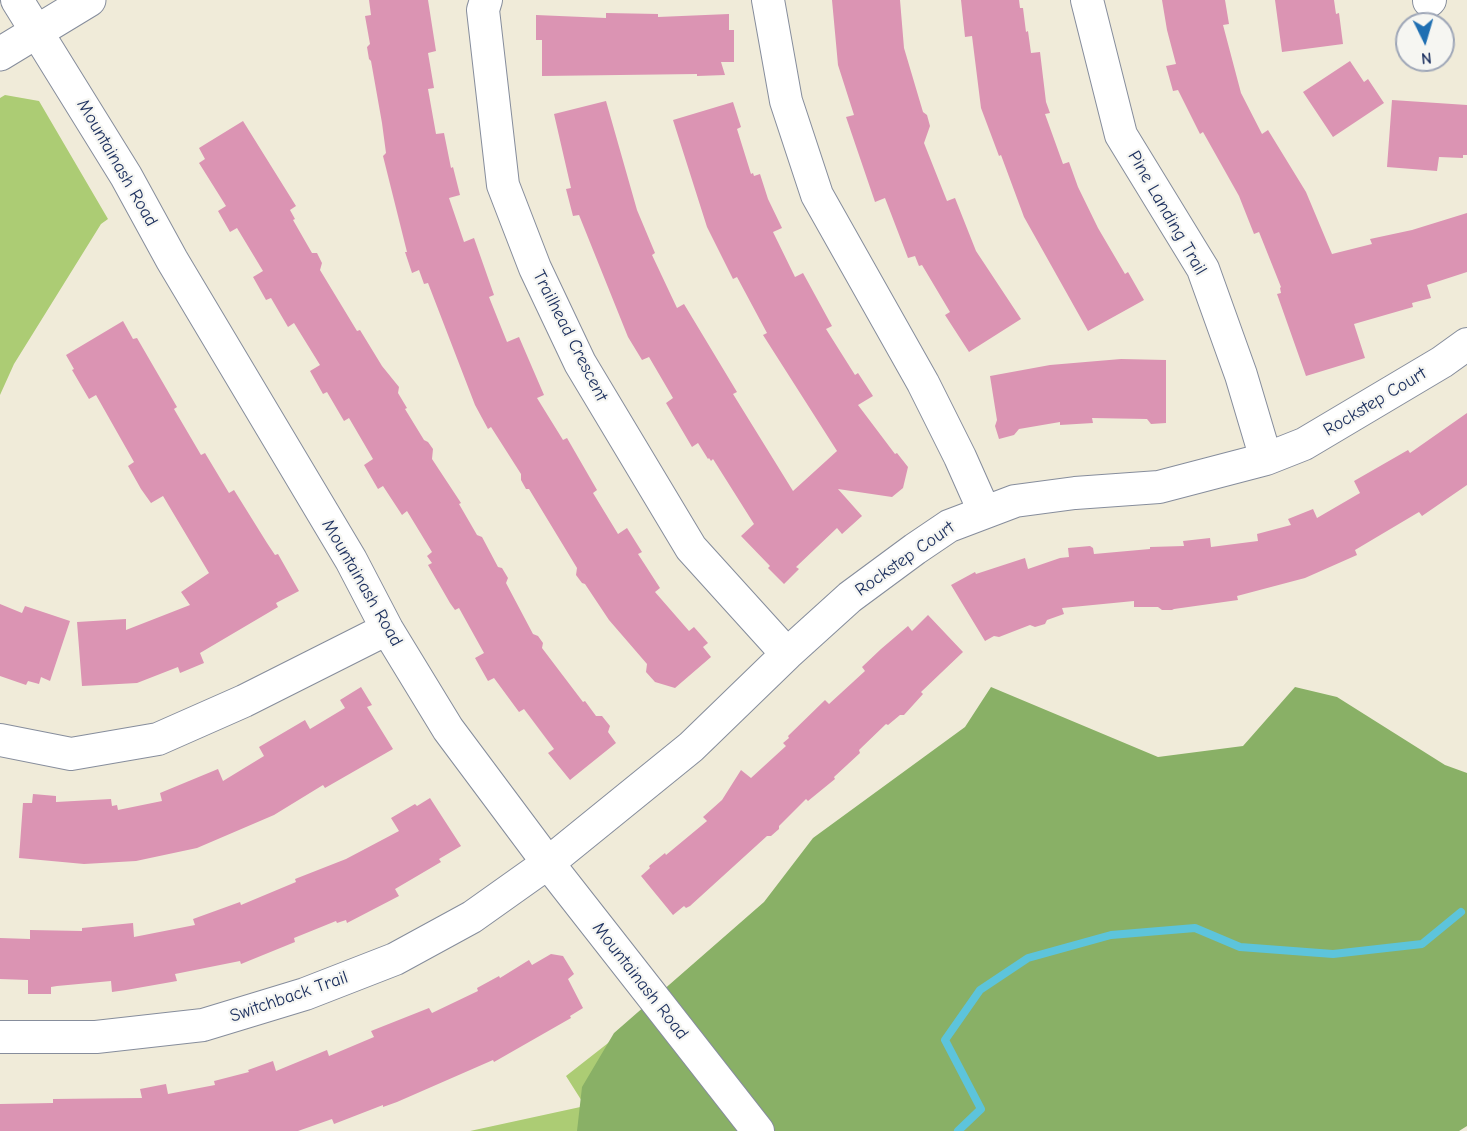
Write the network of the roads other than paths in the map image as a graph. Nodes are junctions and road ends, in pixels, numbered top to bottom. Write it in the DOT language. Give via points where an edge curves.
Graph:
graph roads {
  1 [pos="17,0"];
  2 [pos="89,0"];
  3 [pos="486,0"];
  4 [pos="768,0"];
  5 [pos="1087,0"];
  6 [pos="38,32"];
  7 [pos="0,54"];
  8 [pos="1467,344"];
  9 [pos="1266,459"];
  10 [pos="984,511"];
  11 [pos="387,629"];
  12 [pos="787,654"];
  13 [pos="0,740"];
  14 [pos="548,863"];
  15 [pos="0,1037"];
  16 [pos="758,1131"];
  1 -- 6 [label="street, Mountainash Road"];
  2 -- 6 [label="main road"];
  3 -- 12 [label="street, Trailhead Crescent" via="483,10 503,185 535,268 580,363 691,548"];
  4 -- 10 [label="street" via="786,100 817,195 923,383"];
  5 -- 9 [label="street, Pine Landing Trail" via="1121,135 1203,269"];
  6 -- 7 [label="main road"];
  6 -- 11 [label="street, Mountainash Road" via="345,550"];
  8 -- 9 [label="street, Rockstep Court" via="1304,444"];
  9 -- 10 [label="street, Rockstep Court" via="1159,487 1015,501"];
  10 -- 12 [label="street, Rockstep Court" via="949,526 915,549 850,597"];
  11 -- 13 [label="street" via="158,739 71,754"];
  11 -- 14 [label="street, Mountainash Road" via="448,729"];
  12 -- 14 [label="street, Rockstep Court" via="691,747"];
  14 -- 15 [label="street, Switchback Trail" via="472,917 414,949 305,994 203,1025 96,1037"];
  14 -- 16 [label="street, Mountainash Road"];
}
